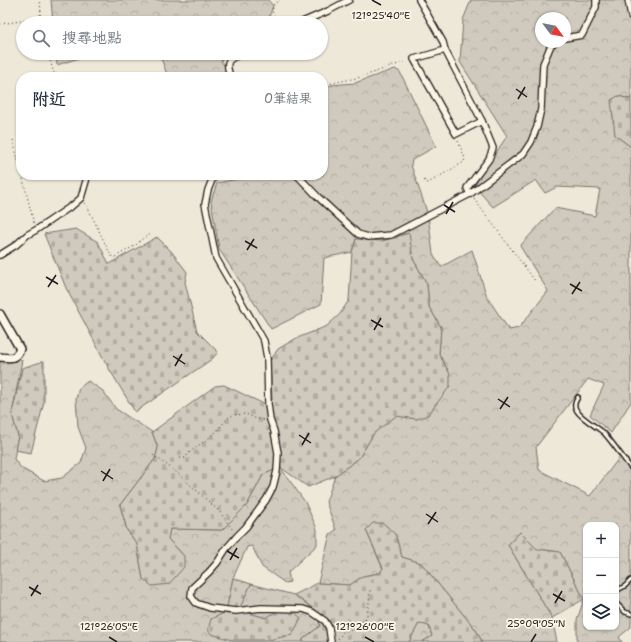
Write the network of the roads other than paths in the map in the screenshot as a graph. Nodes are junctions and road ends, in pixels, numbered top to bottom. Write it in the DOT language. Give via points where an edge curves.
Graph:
graph roads {
  1 [pos="349,0"];
  2 [pos="419,0"];
  3 [pos="596,0"];
  4 [pos="628,0"];
  5 [pos="316,16"];
  6 [pos="631,16"];
  7 [pos="571,37"];
  8 [pos="550,48"];
  9 [pos="445,50"];
  10 [pos="230,60"];
  11 [pos="229,72"];
  12 [pos="482,121"];
  13 [pos="86,180"];
  14 [pos="212,180"];
  15 [pos="302,180"];
  16 [pos="470,194"];
  17 [pos="0,255"];
  18 [pos="0,314"];
  19 [pos="0,357"];
  20 [pos="578,397"];
  21 [pos="631,468"];
  22 [pos="631,580"];
  23 [pos="619,589"];
  24 [pos="619,606"];
  25 [pos="631,614"];
  26 [pos="331,641"];
  1 -- 5 [label="street"];
  2 -- 9 [label="street"];
  3 -- 7 [label="street" via="596,7 582,35"];
  4 -- 6 [label="street"];
  8 -- 16 [label="street" via="543,64 542,109 530,142 522,154"];
  9 -- 12 [label="street"];
  9 -- 12 [label="street" via="414,59 456,134"];
  10 -- 11 [label="street" via="227,66"];
  12 -- 16 [label="street" via="493,148 489,159 467,188"];
  13 -- 17 [label="street" via="81,198 73,205"];
  14 -- 26 [label="street" via="205,204 216,258 264,341 268,404 278,453 273,487 266,500 213,567 192,588 190,596 196,603 210,608 236,611 303,608 325,621"];
  15 -- 16 [label="street" via="358,234 368,237 391,235"];
  18 -- 19 [label="street" via="20,349 12,358"];
  20 -- 21 [label="lane" via="574,407 578,413 615,445"];
  22 -- 23 [label="lane"];
  24 -- 25 [label="lane"];
}
